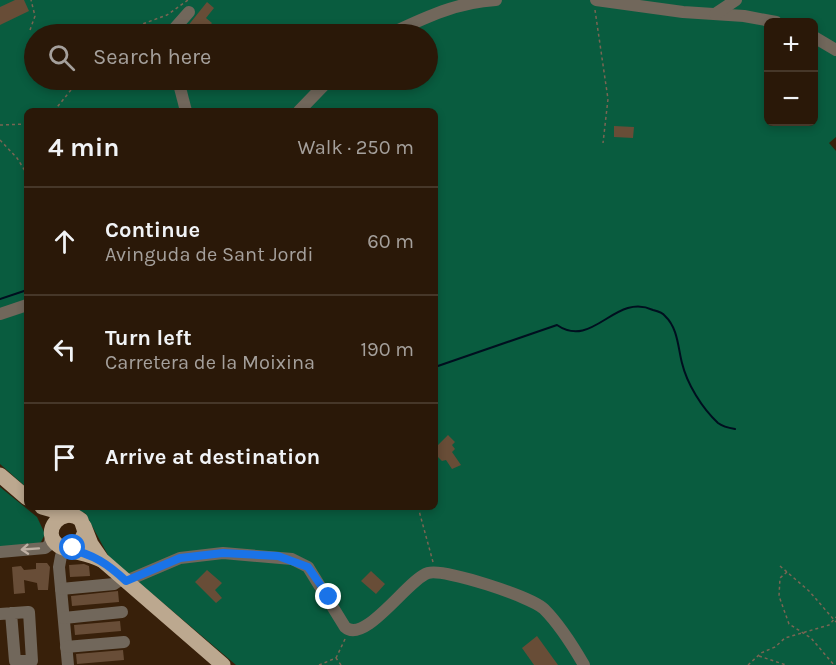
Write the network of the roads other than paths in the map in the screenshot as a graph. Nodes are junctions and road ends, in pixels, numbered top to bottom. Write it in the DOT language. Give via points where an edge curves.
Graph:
graph roads {
  1 [pos="496,0"];
  2 [pos="736,0"];
  3 [pos="595,3"];
  4 [pos="189,6"];
  5 [pos="714,15"];
  6 [pos="764,19"];
  7 [pos="177,24"];
  8 [pos="411,24"];
  9 [pos="818,40"];
  10 [pos="836,50"];
  11 [pos="181,90"];
  12 [pos="319,90"];
  13 [pos="185,108"];
  14 [pos="302,108"];
  15 [pos="24,306"];
  16 [pos="0,314"];
  17 [pos="0,475"];
  18 [pos="24,495"];
  19 [pos="39,510"];
  20 [pos="52,510"];
  21 [pos="70,515"];
  22 [pos="84,526"];
  23 [pos="52,533"];
  24 [pos="67,549"];
  25 [pos="0,552"];
  26 [pos="104,561"];
  27 [pos="125,580"];
  28 [pos="61,589"];
  29 [pos="122,612"];
  30 [pos="64,618"];
  31 [pos="124,642"];
  32 [pos="66,647"];
  33 [pos="68,665"];
  34 [pos="223,665"];
  35 [pos="584,665"];
  1 -- 8 [label="street" via="465,4"];
  2 -- 5 [label="street"];
  3 -- 5 [label="street"];
  4 -- 7 [label="street"];
  5 -- 6 [label="street"];
  9 -- 10 [label="street"];
  11 -- 13 [label="street"];
  12 -- 14 [label="street"];
  15 -- 16 [label="street"];
  17 -- 18 [label="main road"];
  19 -- 23 [label="main road"];
  20 -- 21 [label="main road"];
  21 -- 22 [label="main road" via="79,518"];
  21 -- 23 [label="main road" via="56,520"];
  22 -- 24 [label="main road" via="84,539"];
  22 -- 26 [label="main road"];
  23 -- 24 [label="main road" via="58,545"];
  23 -- 25 [label="street, one-way" via="50,545 45,548"];
  24 -- 26 [label="main road" via="86,552"];
  24 -- 28 [label="street" via="60,559"];
  26 -- 27 [label="main road"];
  27 -- 28 [label="street"];
  27 -- 34 [label="main road"];
  27 -- 35 [label="street" via="180,558 223,553 292,559 308,567 349,630 360,630 420,578 436,572 500,588 536,603 550,616"];
  28 -- 30 [label="street"];
  29 -- 30 [label="street"];
  30 -- 32 [label="street"];
  31 -- 32 [label="street"];
  32 -- 33 [label="street"];
}
